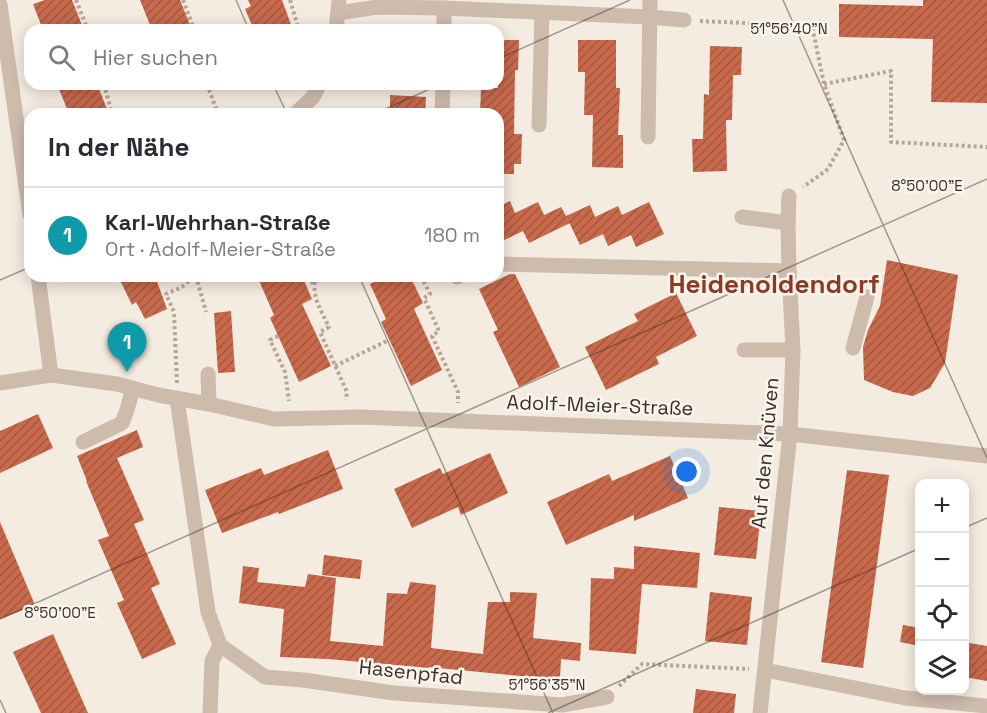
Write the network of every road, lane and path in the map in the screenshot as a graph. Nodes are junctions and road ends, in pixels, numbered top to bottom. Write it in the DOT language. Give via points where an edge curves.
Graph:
graph roads {
  1 [pos="76,0"];
  2 [pos="183,0"];
  3 [pos="290,0"];
  4 [pos="650,0"];
  5 [pos="0,5"];
  6 [pos="339,6"];
  7 [pos="444,8"];
  8 [pos="542,12"];
  9 [pos="649,17"];
  10 [pos="684,20"];
  11 [pos="86,24"];
  12 [pos="192,24"];
  13 [pos="297,24"];
  14 [pos="337,24"];
  15 [pos="444,24"];
  16 [pos="1,29"];
  17 [pos="824,84"];
  18 [pos="106,90"];
  19 [pos="209,90"];
  20 [pos="317,90"];
  21 [pos="443,90"];
  22 [pos="110,108"];
  23 [pos="216,108"];
  24 [pos="301,108"];
  25 [pos="442,108"];
  26 [pos="539,125"];
  27 [pos="648,137"];
  28 [pos="987,147"];
  29 [pos="24,154"];
  30 [pos="789,196"];
  31 [pos="742,217"];
  32 [pos="788,224"];
  33 [pos="504,264"];
  34 [pos="789,271"];
  35 [pos="39,282"];
  36 [pos="188,282"];
  37 [pos="197,282"];
  38 [pos="311,282"];
  39 [pos="315,282"];
  40 [pos="424,282"];
  41 [pos="313,290"];
  42 [pos="867,297"];
  43 [pos="206,312"];
  44 [pos="278,336"];
  45 [pos="389,340"];
  46 [pos="853,348"];
  47 [pos="744,350"];
  48 [pos="793,350"];
  49 [pos="335,366"];
  50 [pos="177,374"];
  51 [pos="208,374"];
  52 [pos="51,375"];
  53 [pos="0,383"];
  54 [pos="133,388"];
  55 [pos="177,399"];
  56 [pos="209,404"];
  57 [pos="346,417"];
  58 [pos="291,419"];
  59 [pos="458,421"];
  60 [pos="790,434"];
  61 [pos="83,442"];
  62 [pos="987,456"];
  63 [pos="220,645"];
  64 [pos="765,670"];
  65 [pos="607,697"];
  66 [pos="987,706"];
  67 [pos="210,713"];
  68 [pos="760,713"];
  1 -- 11 [label="path"];
  2 -- 12 [label="path"];
  3 -- 13 [label="path"];
  4 -- 9 [label="street"];
  5 -- 16 [label="street"];
  6 -- 7 [label="street"];
  6 -- 14 [label="street"];
  7 -- 8 [label="street"];
  7 -- 15 [label="street"];
  8 -- 9 [label="street"];
  8 -- 26 [label="street"];
  9 -- 10 [label="street"];
  9 -- 27 [label="street"];
  10 -- 17 [label="path" via="812,26"];
  16 -- 29 [label="street"];
  17 -- 28 [label="path" via="891,70 891,142"];
  17 -- 30 [label="path" via="844,140 828,169"];
  18 -- 22 [label="path"];
  19 -- 23 [label="path"];
  20 -- 24 [label="street"];
  21 -- 25 [label="street"];
  30 -- 32 [label="street, Auf den Knüven"];
  31 -- 32 [label="street"];
  32 -- 34 [label="street, Auf den Knüven"];
  33 -- 34 [label="street"];
  34 -- 48 [label="street, Auf den Knüven"];
  35 -- 52 [label="street"];
  36 -- 50 [label="path" via="166,294 174,312"];
  37 -- 43 [label="path"];
  38 -- 41 [label="path"];
  39 -- 41 [label="path"];
  40 -- 59 [label="path" via="430,294 422,298 439,331 430,337 458,392"];
  41 -- 49 [label="path" via="328,327 318,333"];
  42 -- 46 [label="street"];
  44 -- 58 [label="path" via="270,340 285,372"];
  45 -- 49 [label="path"];
  47 -- 48 [label="street"];
  48 -- 60 [label="street, Auf den Knüven"];
  49 -- 57 [label="path" via="347,392"];
  51 -- 56 [label="street"];
  52 -- 53 [label="street, Adolf-Meier-Straße"];
  52 -- 54 [label="street, Adolf-Meier-Straße"];
  54 -- 55 [label="street, Adolf-Meier-Straße"];
  54 -- 61 [label="street" via="122,423"];
  55 -- 56 [label="street, Adolf-Meier-Straße"];
  55 -- 63 [label="street" via="208,612"];
  56 -- 58 [label="street, Adolf-Meier-Straße" via="274,419"];
  57 -- 58 [label="street, Adolf-Meier-Straße"];
  57 -- 59 [label="street, Adolf-Meier-Straße"];
  59 -- 60 [label="street, Adolf-Meier-Straße"];
  60 -- 62 [label="street, Adolf-Meier-Straße"];
  60 -- 64 [label="street, Auf den Knüven"];
  63 -- 65 [label="street, Hasenpfad" via="265,677 394,693 562,705"];
  63 -- 67 [label="street" via="212,661"];
  64 -- 65 [label="path" via="642,664"];
  64 -- 66 [label="street" via="905,698"];
  64 -- 68 [label="street, Auf den Knüven"];
}
